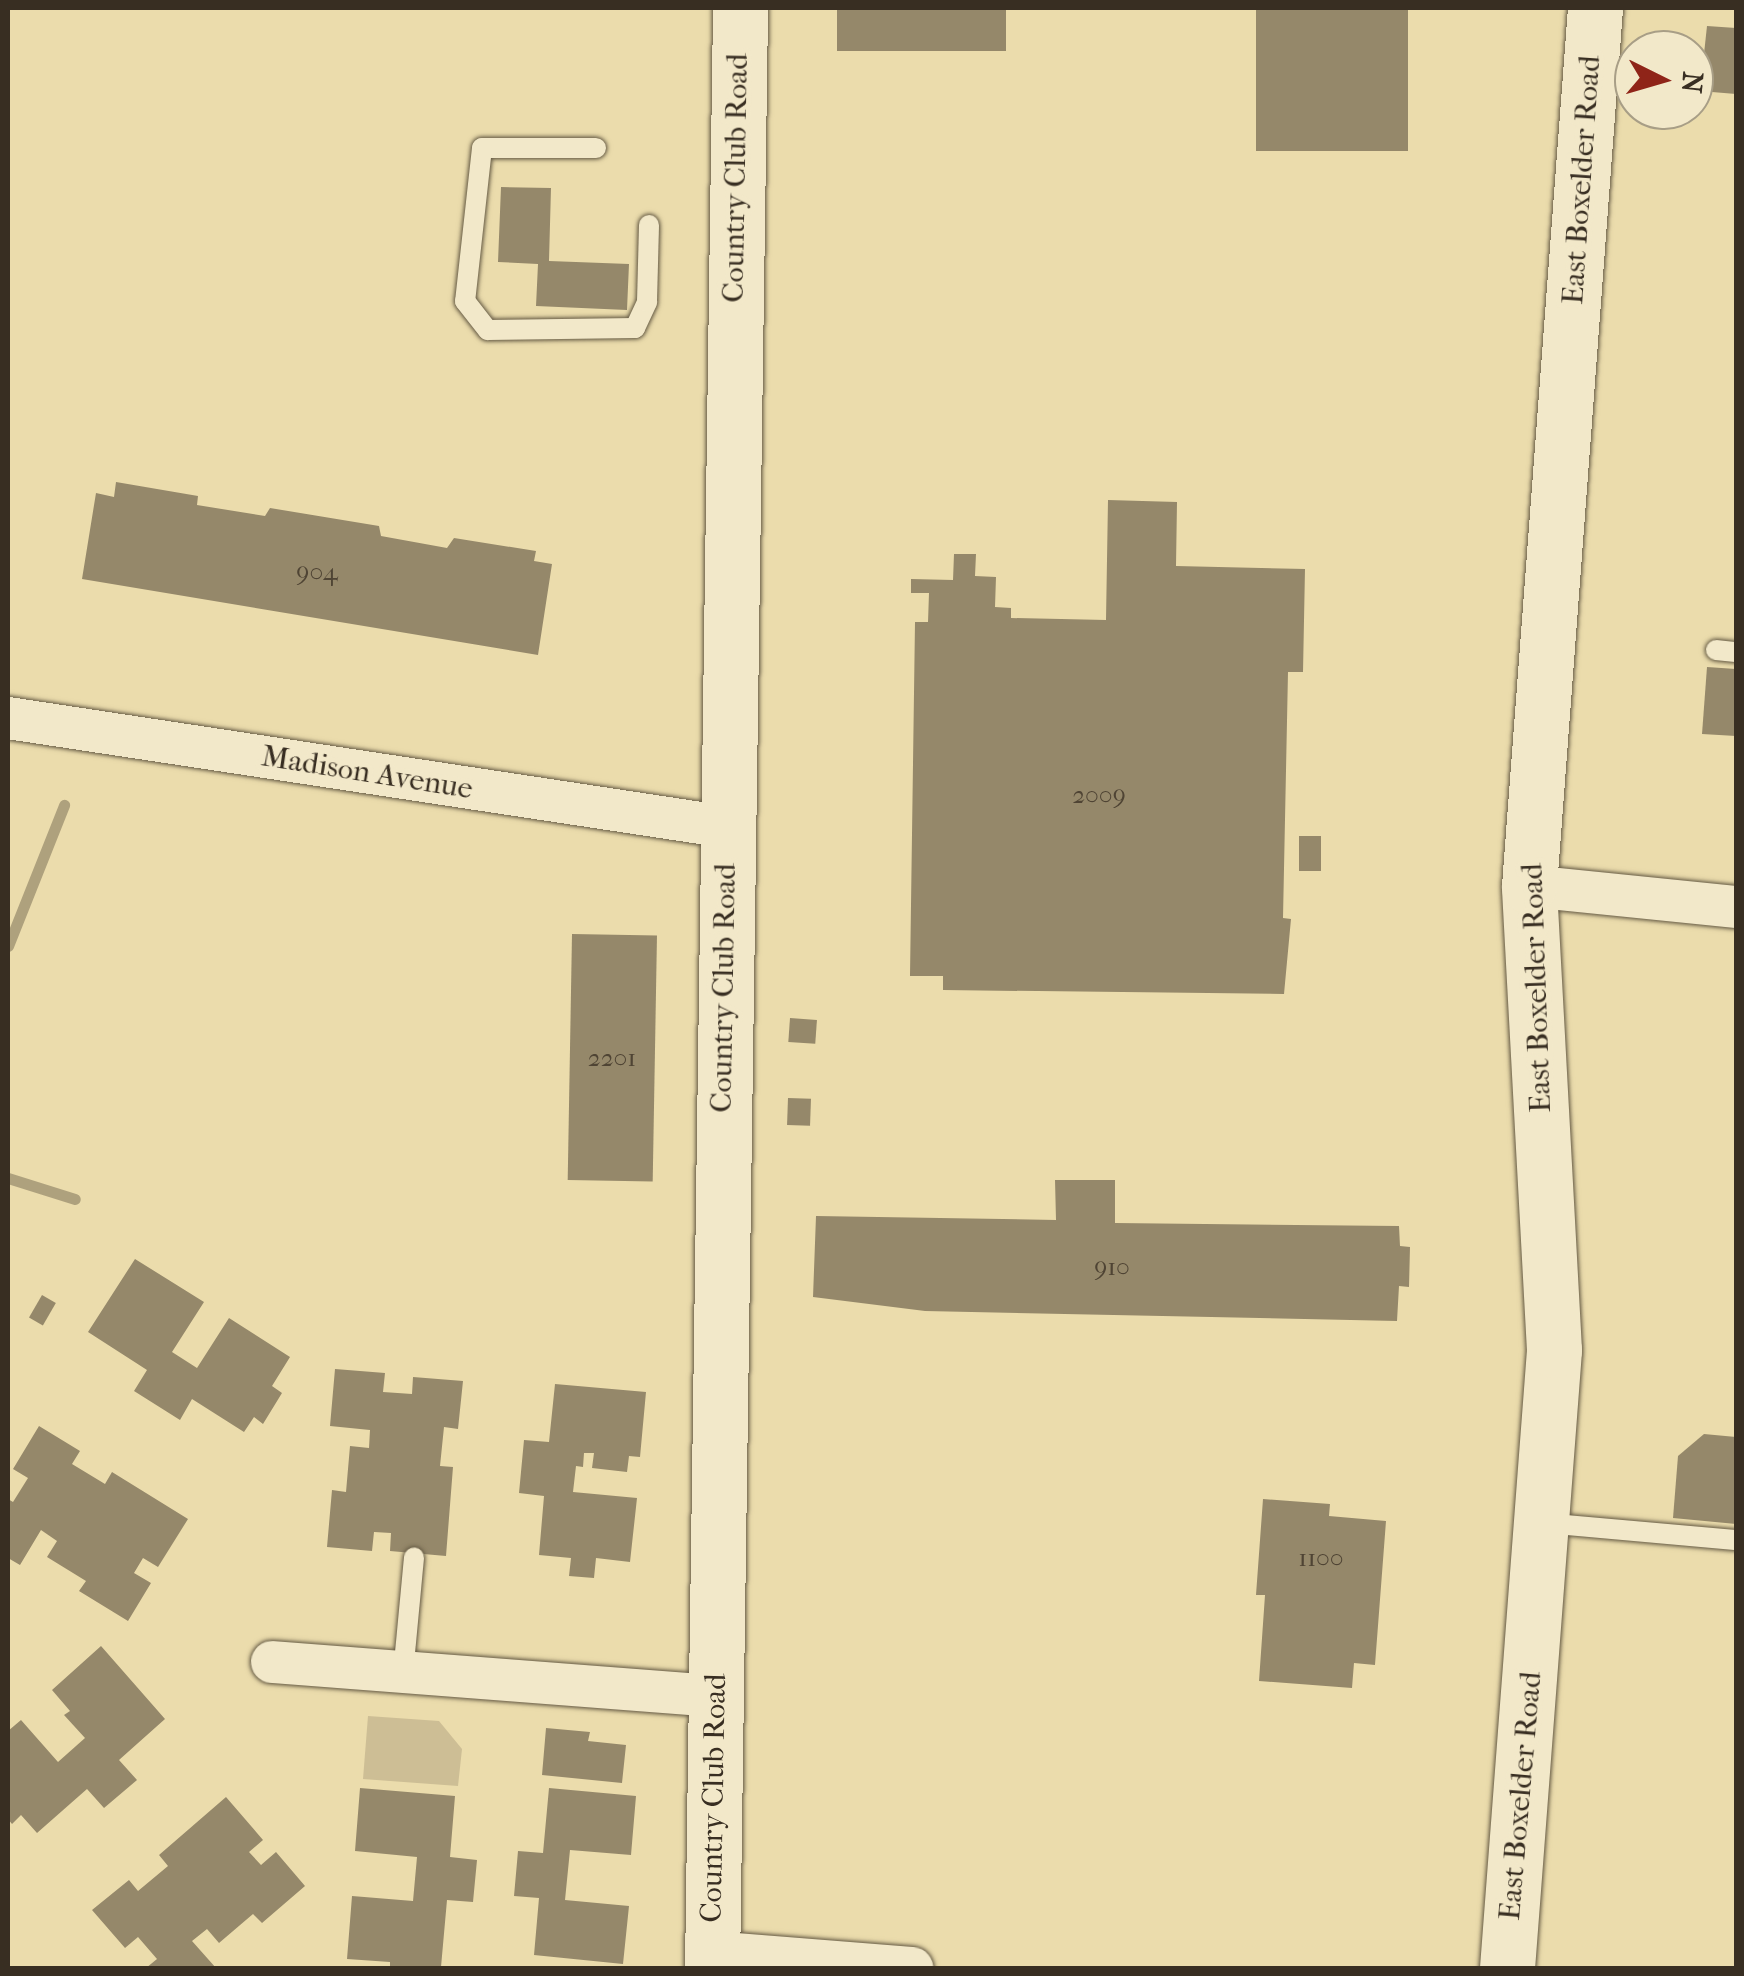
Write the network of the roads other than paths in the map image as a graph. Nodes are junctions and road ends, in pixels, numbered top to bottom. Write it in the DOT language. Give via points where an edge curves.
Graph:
graph roads {
  1 [pos="740,8"];
  2 [pos="1596,8"];
  3 [pos="596,148"];
  4 [pos="649,226"];
  5 [pos="8,718"];
  6 [pos="727,827"];
  7 [pos="1530,886"];
  8 [pos="1736,907"];
  9 [pos="1543,1523"];
  10 [pos="1736,1540"];
  11 [pos="414,1558"];
  12 [pos="272,1662"];
  13 [pos="404,1674"];
  14 [pos="715,1696"];
  15 [pos="712,1960"];
  16 [pos="827,1965"];
  17 [pos="912,1968"];
  18 [pos="1507,1968"];
  1 -- 6 [label="main road, Country Club Road"];
  2 -- 7 [label="main road, East Boxelder Road"];
  3 -- 4 [label="lane" via="482,148 465,301 488,330 634,328 647,302"];
  5 -- 6 [label="street, Madison Avenue"];
  6 -- 14 [label="main road, Country Club Road"];
  7 -- 8 [label="street"];
  7 -- 9 [label="main road, East Boxelder Road" via="1554,1313"];
  9 -- 10 [label="lane"];
  9 -- 18 [label="main road, East Boxelder Road"];
  11 -- 13 [label="lane"];
  12 -- 13 [label="street"];
  13 -- 14 [label="street"];
  14 -- 15 [label="main road, Country Club Road"];
  15 -- 16 [label="street"];
  16 -- 17 [label="street"];
}
